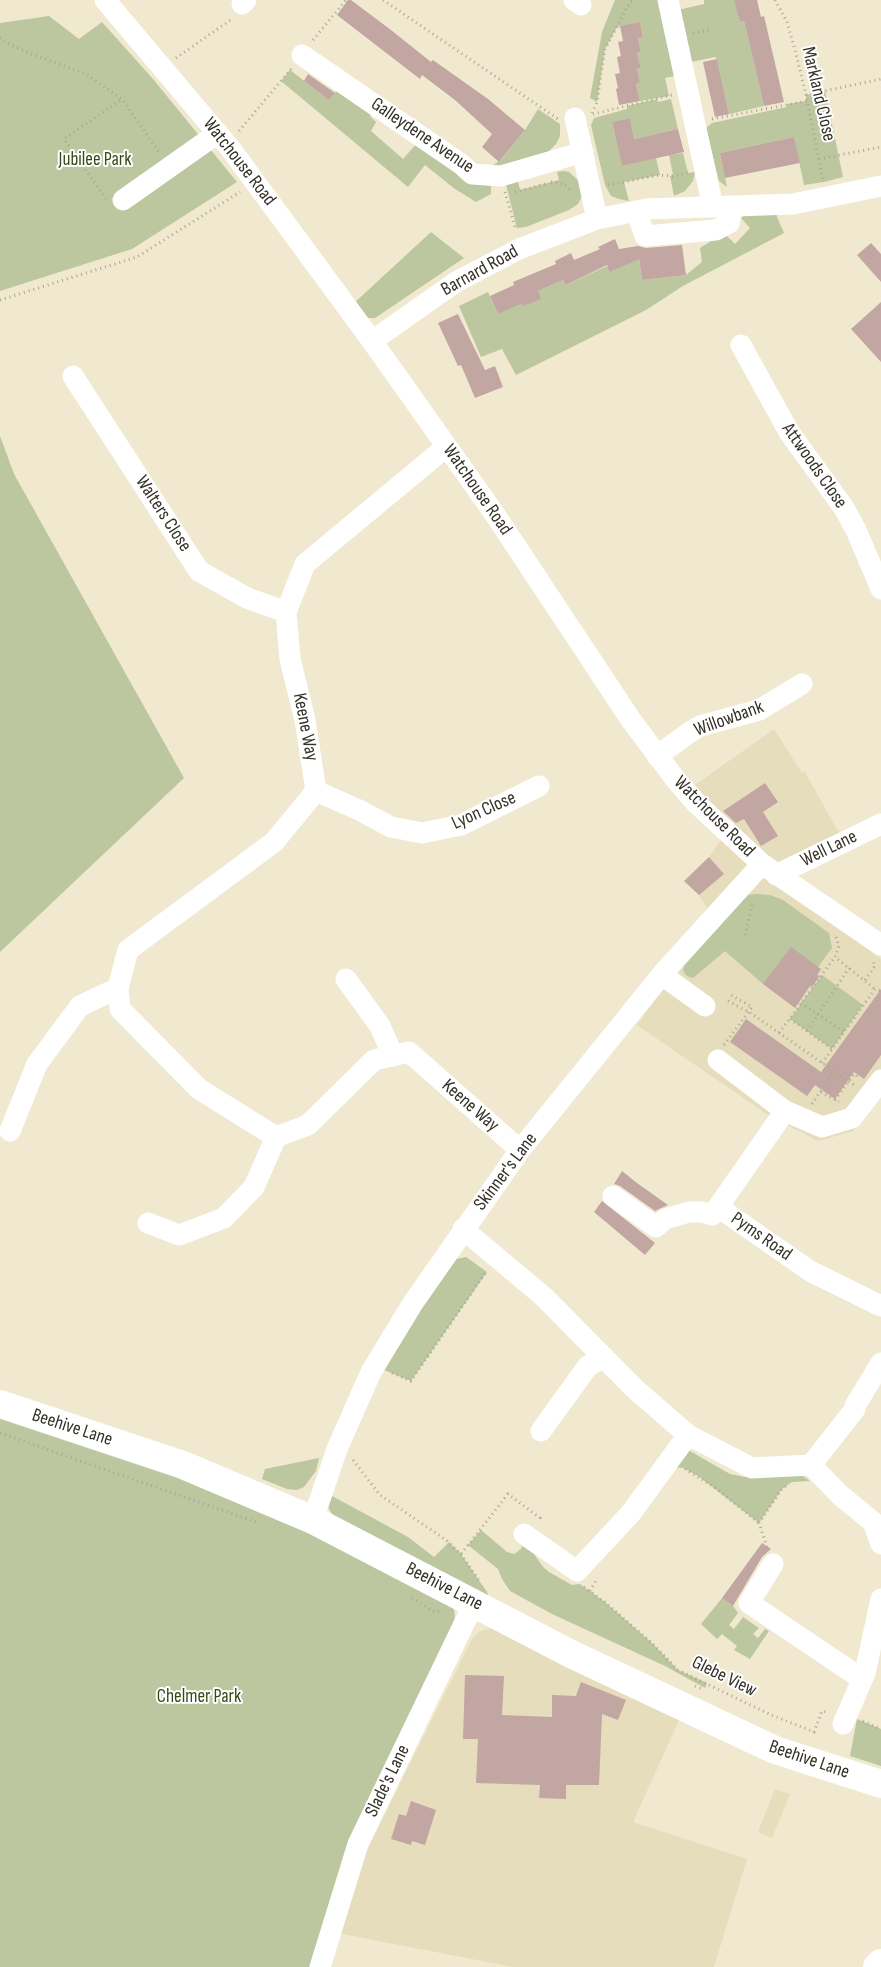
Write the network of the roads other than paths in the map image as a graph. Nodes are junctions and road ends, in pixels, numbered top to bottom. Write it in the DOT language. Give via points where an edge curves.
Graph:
graph roads {
  1 [pos="104,0"];
  2 [pos="668,0"];
  3 [pos="302,55"];
  4 [pos="584,116"];
  5 [pos="224,141"];
  6 [pos="583,152"];
  7 [pos="881,186"];
  8 [pos="115,200"];
  9 [pos="599,201"];
  10 [pos="723,206"];
  11 [pos="372,341"];
  12 [pos="741,345"];
  13 [pos="73,376"];
  14 [pos="446,446"];
  15 [pos="881,589"];
  16 [pos="286,612"];
  17 [pos="802,684"];
  18 [pos="657,756"];
  19 [pos="539,786"];
  20 [pos="316,791"];
  21 [pos="881,824"];
  22 [pos="769,869"];
  23 [pos="881,945"];
  24 [pos="662,975"];
  25 [pos="346,979"];
  26 [pos="118,988"];
  27 [pos="705,1006"];
  28 [pos="393,1056"];
  29 [pos="718,1060"];
  30 [pos="871,1086"];
  31 [pos="785,1111"];
  32 [pos="10,1131"];
  33 [pos="276,1137"];
  34 [pos="520,1150"];
  35 [pos="613,1196"];
  36 [pos="718,1207"];
  37 [pos="148,1223"];
  38 [pos="463,1229"];
  39 [pos="881,1306"];
  40 [pos="604,1357"];
  41 [pos="881,1363"];
  42 [pos="0,1404"];
  43 [pos="541,1431"];
  44 [pos="688,1435"];
  45 [pos="814,1469"];
  46 [pos="313,1520"];
  47 [pos="524,1534"];
  48 [pos="881,1544"];
  49 [pos="773,1564"];
  50 [pos="881,1599"];
  51 [pos="474,1603"];
  52 [pos="862,1679"];
  53 [pos="845,1720"];
  54 [pos="881,1784"];
  55 [pos="881,1963"];
  56 [pos="320,1967"];
  57 [pos="877,1967"];
  1 -- 5 [label="street, Watchouse Road"];
  2 -- 10 [label="street" via="705,170"];
  3 -- 6 [label="street, Galleydene Avenue" via="472,174 501,176"];
  4 -- 6 [label="street"];
  5 -- 8 [label="street"];
  5 -- 11 [label="street, Watchouse Road"];
  6 -- 9 [label="street"];
  7 -- 10 [label="street" via="793,204"];
  9 -- 10 [label="street, Barnard Road" via="636,211 645,236 716,230 729,223"];
  9 -- 11 [label="street, Barnard Road" via="456,282"];
  11 -- 14 [label="street, Watchouse Road"];
  12 -- 15 [label="street, Attwoods Close" via="789,432 844,508"];
  13 -- 16 [label="street, Walters Close" via="199,571 247,598"];
  14 -- 16 [label="street, Keene Way" via="305,564"];
  14 -- 18 [label="street, Watchouse Road"];
  16 -- 20 [label="street, Keene Way" via="290,659 305,720"];
  17 -- 18 [label="street, Willowbank" via="759,710 695,729"];
  18 -- 22 [label="street, Watchouse Road" via="696,803"];
  19 -- 20 [label="street, Lyon Close" via="461,824 422,833 391,827"];
  20 -- 26 [label="street" via="274,842 128,950"];
  21 -- 22 [label="street, Well Lane"];
  22 -- 23 [label="street, Watchouse Road"];
  22 -- 24 [label="street, Skinner's Lane"];
  24 -- 27 [label="street"];
  24 -- 34 [label="street, Skinner's Lane"];
  25 -- 28 [label="street" via="380,1026"];
  26 -- 32 [label="street" via="80,1006 37,1064"];
  26 -- 33 [label="street" via="120,1010 199,1089"];
  28 -- 33 [label="street, Keene Way" via="374,1060 308,1125"];
  28 -- 34 [label="street, Keene Way" via="409,1052"];
  29 -- 31 [label="street"];
  30 -- 31 [label="street" via="852,1118 822,1127"];
  31 -- 36 [label="street, Pyms Road"];
  33 -- 37 [label="street" via="254,1187 224,1218 179,1235"];
  34 -- 38 [label="street, Skinner's Lane"];
  35 -- 36 [label="street" via="656,1227 665,1220 689,1212 712,1215"];
  36 -- 39 [label="street, Pyms Road" via="810,1271"];
  38 -- 40 [label="street" via="544,1297"];
  38 -- 46 [label="street, Skinner's Lane" via="413,1302 375,1366 340,1443"];
  40 -- 43 [label="street" via="588,1366"];
  40 -- 44 [label="street"];
  41 -- 45 [label="street" via="855,1409"];
  42 -- 46 [label="main road, Beehive Lane" via="183,1465"];
  44 -- 45 [label="street" via="752,1468"];
  44 -- 47 [label="street" via="631,1513 577,1570"];
  45 -- 48 [label="street" via="873,1522"];
  46 -- 51 [label="main road, Beehive Lane"];
  49 -- 52 [label="street" via="749,1603"];
  50 -- 52 [label="street"];
  51 -- 54 [label="main road, Beehive Lane" via="571,1654 775,1750"];
  51 -- 56 [label="street, Slade's Lane" via="358,1844"];
  52 -- 53 [label="street"];
  55 -- 57 [label="main road"];
}
